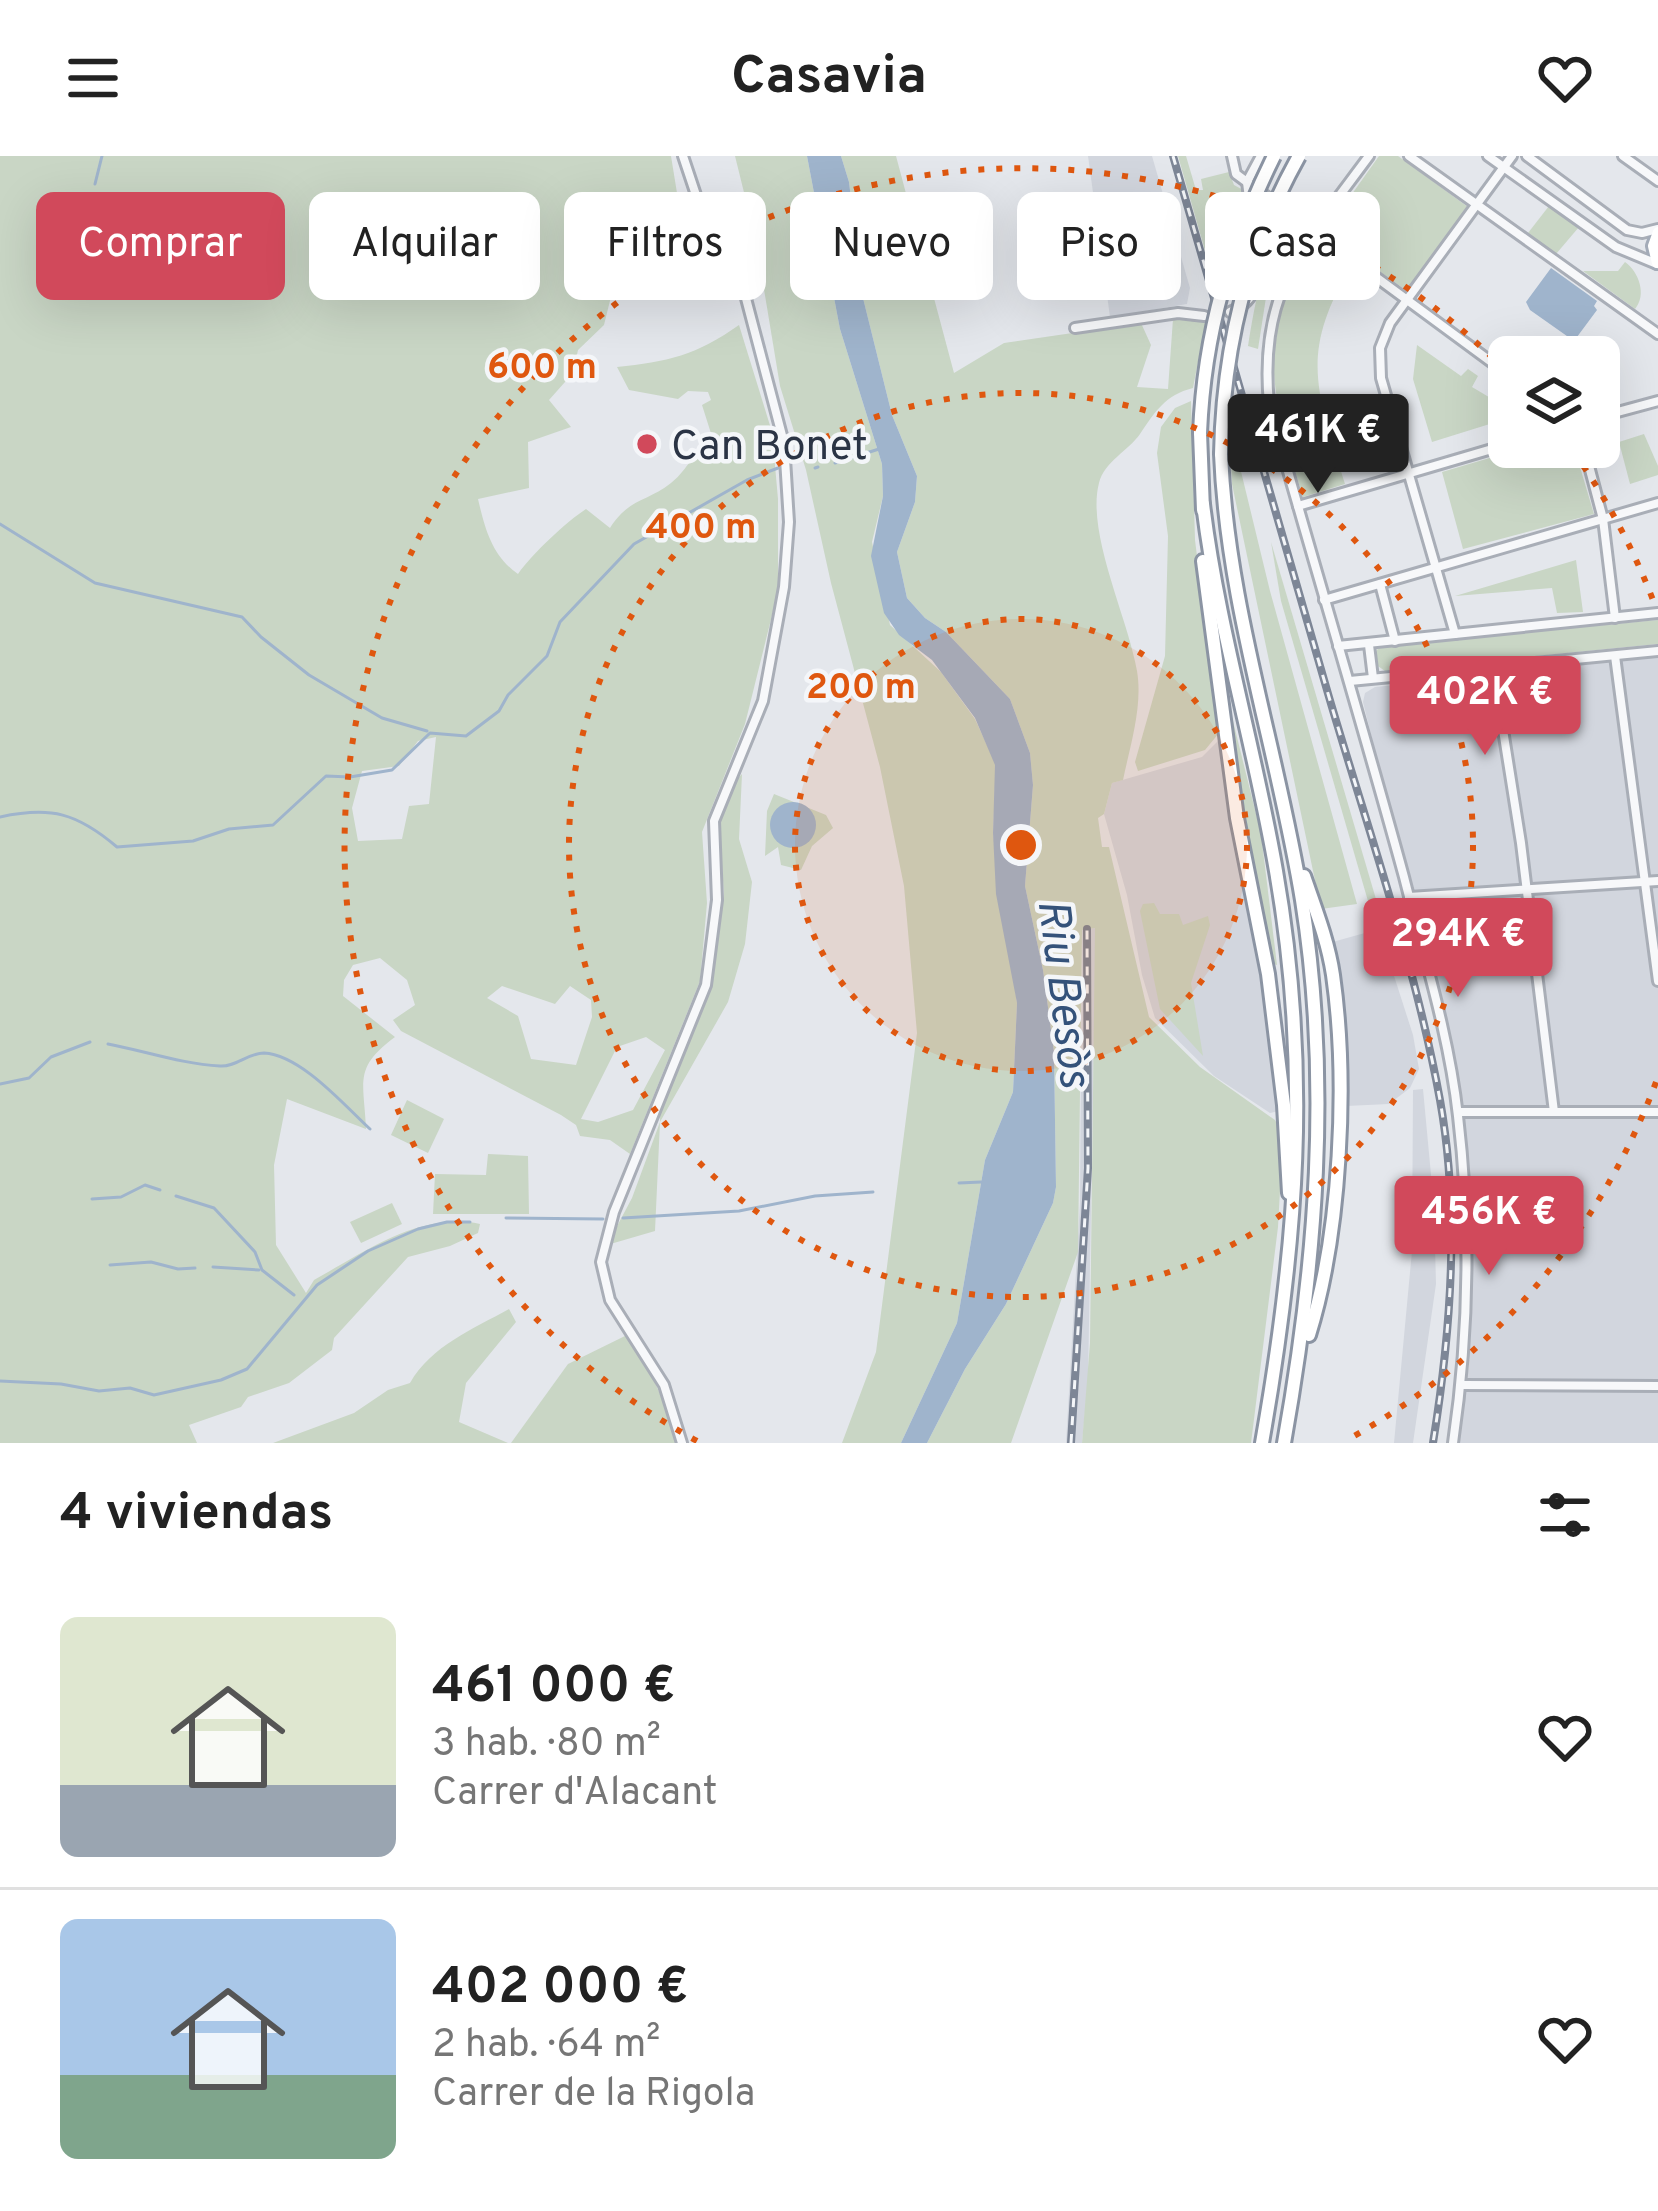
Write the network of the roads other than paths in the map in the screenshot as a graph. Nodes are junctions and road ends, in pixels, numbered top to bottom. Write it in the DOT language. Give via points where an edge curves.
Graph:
graph roads {
  1 [pos="683,156"];
  2 [pos="1232,156"];
  3 [pos="1261,156"];
  4 [pos="1274,156"];
  5 [pos="1299,156"];
  6 [pos="1369,156"];
  7 [pos="1409,156"];
  8 [pos="1488,156"];
  9 [pos="1512,156"];
  10 [pos="1527,156"];
  11 [pos="1623,156"];
  12 [pos="1503,167"];
  13 [pos="1658,181"];
  14 [pos="1247,182"];
  15 [pos="1261,192"];
  16 [pos="1343,192"];
  17 [pos="1475,204"];
  18 [pos="1601,213"];
  19 [pos="1590,229"];
  20 [pos="1658,230"];
  21 [pos="1657,264"];
  22 [pos="1380,282"];
  23 [pos="1278,300"];
  24 [pos="1405,302"];
  25 [pos="1230,312"];
  26 [pos="1204,316"];
  27 [pos="1075,328"];
  28 [pos="1658,334"];
  29 [pos="1488,360"];
  30 [pos="1658,400"];
  31 [pos="1620,411"];
  32 [pos="1488,450"];
  33 [pos="1590,468"];
  34 [pos="1408,473"];
  35 [pos="1658,503"];
  36 [pos="1203,504"];
  37 [pos="1298,506"];
  38 [pos="1603,519"];
  39 [pos="1438,566"];
  40 [pos="1380,584"];
  41 [pos="1324,600"];
  42 [pos="1658,614"];
  43 [pos="1615,618"];
  44 [pos="1455,634"];
  45 [pos="1395,641"];
  46 [pos="1369,645"];
  47 [pos="1338,646"];
  48 [pos="1658,651"];
  49 [pos="1615,656"];
  50 [pos="1493,667"];
  51 [pos="1373,678"];
  52 [pos="1350,681"];
  53 [pos="1291,838"];
  54 [pos="1658,881"];
  55 [pos="1645,882"];
  56 [pos="1526,890"];
  57 [pos="1409,897"];
  58 [pos="1658,981"];
  59 [pos="1458,1112"];
  60 [pos="1554,1112"];
  61 [pos="1658,1112"];
  62 [pos="1294,1230"];
  63 [pos="1296,1376"];
  64 [pos="1461,1385"];
  65 [pos="1658,1386"];
  66 [pos="682,1443"];
  67 [pos="1262,1443"];
  68 [pos="1284,1443"];
  69 [pos="1453,1443"];
  1 -- 66 [label="street" via="698,201 738,268 784,443 790,522 763,701 714,820 717,900 706,985 602,1252 606,1293 664,1385"];
  2 -- 14 [label="street"];
  3 -- 14 [label="street"];
  4 -- 36 [label="highway, bridge" via="1248,210 1206,356"];
  5 -- 53 [label="highway, bridge" via="1239,304 1221,454 1228,540"];
  6 -- 16 [label="street"];
  7 -- 17 [label="street"];
  8 -- 12 [label="street"];
  9 -- 12 [label="street"];
  10 -- 18 [label="street"];
  11 -- 13 [label="street"];
  12 -- 17 [label="street"];
  12 -- 19 [label="street"];
  14 -- 15 [label="street"];
  14 -- 25 [label="street" via="1258,282 1252,298"];
  17 -- 24 [label="street"];
  17 -- 28 [label="street"];
  18 -- 19 [label="street"];
  18 -- 20 [label="street" via="1627,230"];
  19 -- 21 [label="street"];
  20 -- 21 [label="main road"];
  22 -- 24 [label="street"];
  23 -- 37 [label="street" via="1266,346 1269,404"];
  24 -- 29 [label="street"];
  24 -- 34 [label="street" via="1385,331 1380,367"];
  26 -- 27 [label="street"];
  30 -- 31 [label="street"];
  32 -- 34 [label="street"];
  33 -- 38 [label="street"];
  34 -- 37 [label="street"];
  34 -- 39 [label="street"];
  35 -- 38 [label="street"];
  36 -- 62 [label="highway" via="1202,559 1273,1009"];
  36 -- 62 [label="highway" via="1287,945 1297,1061"];
  37 -- 41 [label="street"];
  38 -- 39 [label="street"];
  38 -- 43 [label="street"];
  39 -- 40 [label="street"];
  39 -- 44 [label="street"];
  40 -- 41 [label="street"];
  40 -- 45 [label="street"];
  41 -- 47 [label="street"];
  42 -- 43 [label="street"];
  43 -- 44 [label="street"];
  44 -- 45 [label="street"];
  45 -- 46 [label="street"];
  46 -- 47 [label="street"];
  46 -- 51 [label="street"];
  47 -- 52 [label="street"];
  48 -- 49 [label="street"];
  49 -- 50 [label="street"];
  49 -- 55 [label="street"];
  50 -- 51 [label="street"];
  50 -- 56 [label="street"];
  51 -- 52 [label="street"];
  52 -- 57 [label="street"];
  53 -- 63 [label="highway" via="1313,996 1318,1122"];
  53 -- 63 [label="highway" via="1330,960 1340,1076 1328,1232"];
  54 -- 55 [label="street"];
  55 -- 56 [label="street"];
  55 -- 58 [label="street"];
  56 -- 57 [label="street"];
  56 -- 60 [label="street"];
  57 -- 59 [label="street"];
  59 -- 60 [label="street"];
  59 -- 64 [label="street" via="1467,1247"];
  60 -- 61 [label="street"];
  62 -- 67 [label="highway"];
  63 -- 68 [label="highway"];
  64 -- 65 [label="street"];
  64 -- 69 [label="street"];
}
